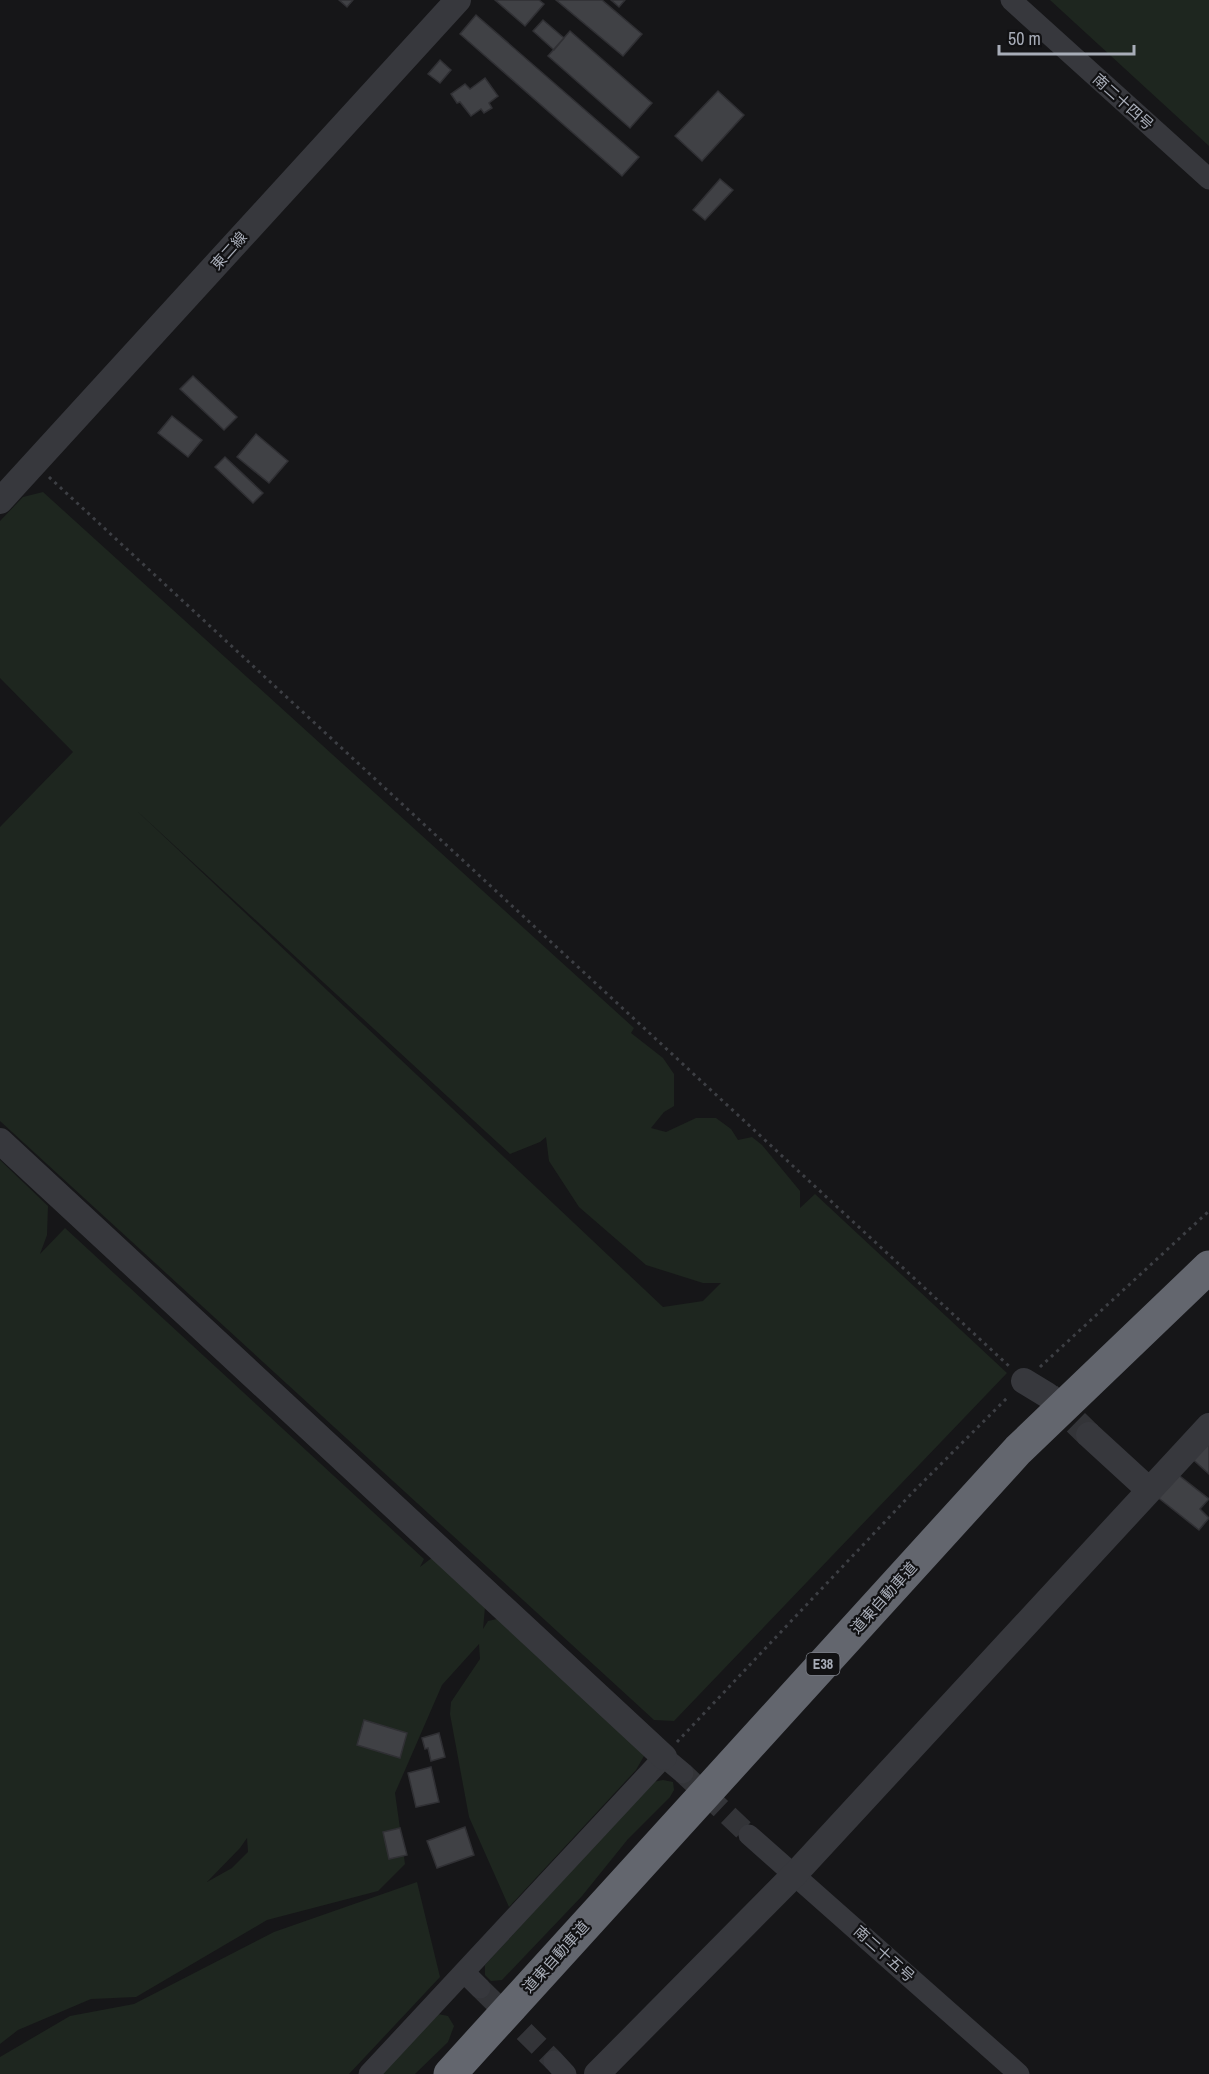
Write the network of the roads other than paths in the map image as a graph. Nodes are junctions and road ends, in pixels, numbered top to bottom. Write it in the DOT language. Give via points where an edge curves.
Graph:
graph roads {
  1 [pos="458,0"];
  2 [pos="1011,0"];
  3 [pos="1209,179"];
  4 [pos="0,501"];
  5 [pos="0,1141"];
  6 [pos="1209,1267"];
  7 [pos="1024,1381"];
  8 [pos="1047,1395"];
  9 [pos="1209,1426"];
  10 [pos="1089,1435"];
  11 [pos="1149,1490"];
  12 [pos="673,1765"];
  13 [pos="749,1835"];
  14 [pos="795,1874"];
  15 [pos="464,1972"];
  16 [pos="480,1988"];
  17 [pos="369,2074"];
  18 [pos="450,2074"];
  19 [pos="597,2074"];
  20 [pos="1019,2074"];
  1 -- 4 [label="street, 東二線"];
  2 -- 3 [label="street, 南二十四号"];
  5 -- 12 [label="street"];
  6 -- 18 [label="highway, 道東自動車道 / E38" via="1018,1450"];
  7 -- 8 [label="street"];
  9 -- 11 [label="street"];
  10 -- 11 [label="street"];
  11 -- 14 [label="street"];
  12 -- 15 [label="street"];
  13 -- 14 [label="street, 南二十五号"];
  14 -- 19 [label="street"];
  14 -- 20 [label="street, 南二十五号"];
  15 -- 16 [label="street"];
  15 -- 17 [label="street"];
}
